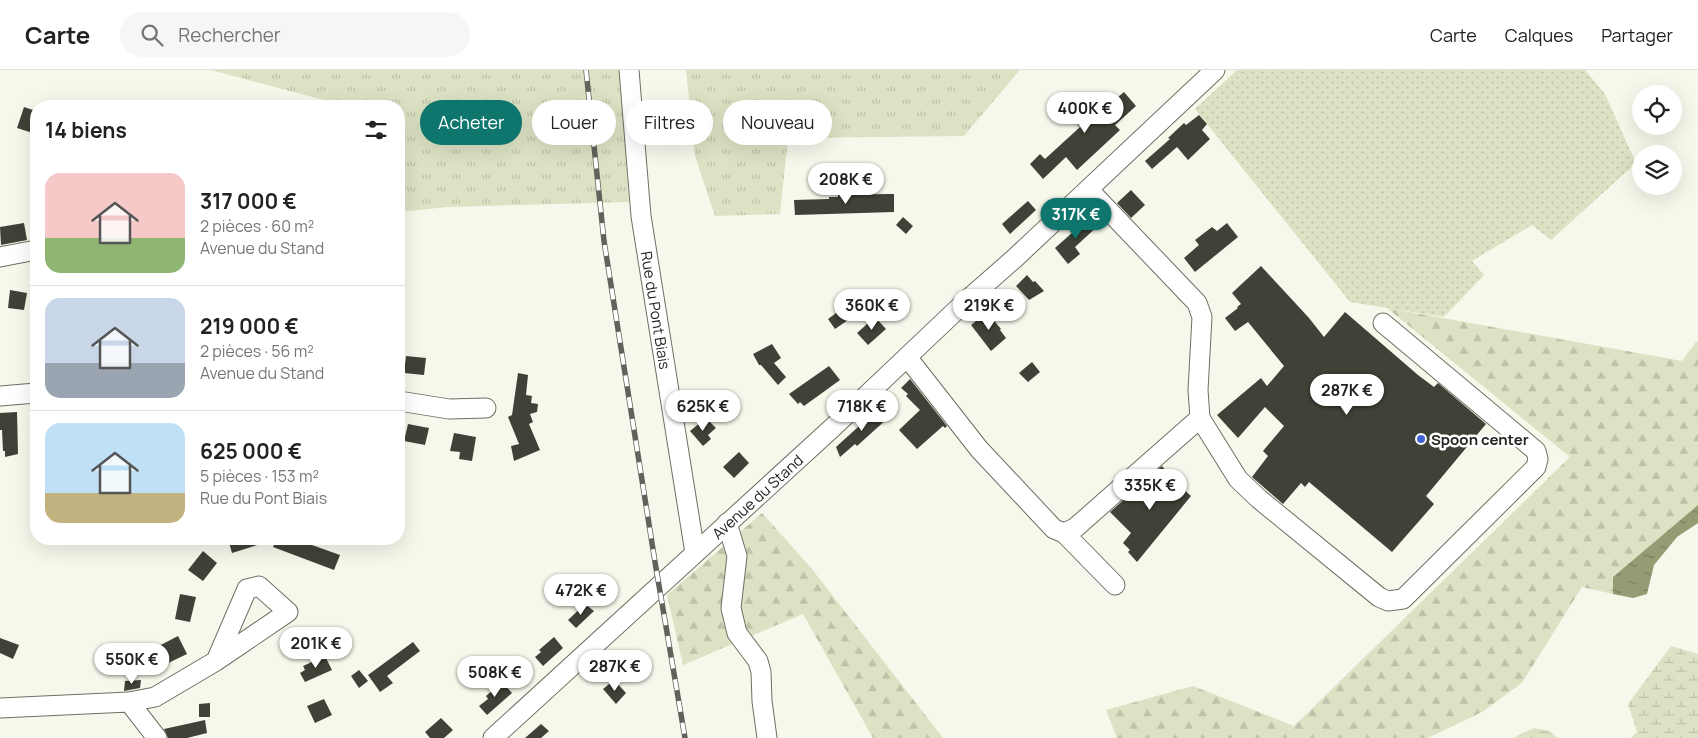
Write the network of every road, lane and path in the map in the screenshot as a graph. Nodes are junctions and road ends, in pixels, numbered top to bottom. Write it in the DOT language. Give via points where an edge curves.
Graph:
graph roads {
  1 [pos="629,70"];
  2 [pos="1216,70"];
  3 [pos="1089,190"];
  4 [pos="30,251"];
  5 [pos="0,257"];
  6 [pos="1383,323"];
  7 [pos="907,357"];
  8 [pos="30,394"];
  9 [pos="0,396"];
  10 [pos="405,402"];
  11 [pos="486,408"];
  12 [pos="1200,418"];
  13 [pos="727,523"];
  14 [pos="1064,533"];
  15 [pos="695,553"];
  16 [pos="1115,585"];
  17 [pos="216,661"];
  18 [pos="129,702"];
  19 [pos="0,708"];
  20 [pos="157,738"];
  21 [pos="493,738"];
  22 [pos="767,738"];
  1 -- 15 [label="street, Rue du Pont Biais" via="641,216"];
  2 -- 3 [label="street, Avenue du Stand"];
  3 -- 7 [label="street, Avenue du Stand"];
  3 -- 12 [label="street" via="1197,303 1202,318 1198,390"];
  4 -- 5 [label="street"];
  6 -- 12 [label="street" via="1536,451 1538,459 1536,467 1403,599 1388,601 1379,597 1260,500 1238,479"];
  7 -- 13 [label="street, Avenue du Stand"];
  7 -- 14 [label="street" via="979,449 1054,529"];
  8 -- 9 [label="street"];
  10 -- 11 [label="street" via="449,409"];
  12 -- 14 [label="street" via="1075,528"];
  13 -- 15 [label="street, Avenue du Stand"];
  13 -- 22 [label="street" via="737,556 731,608 737,633 758,661 762,672"];
  14 -- 16 [label="street"];
  15 -- 21 [label="street, Avenue du Stand"];
  17 -- 18 [label="street" via="155,697"];
  18 -- 19 [label="street"];
  18 -- 20 [label="street"];
}
